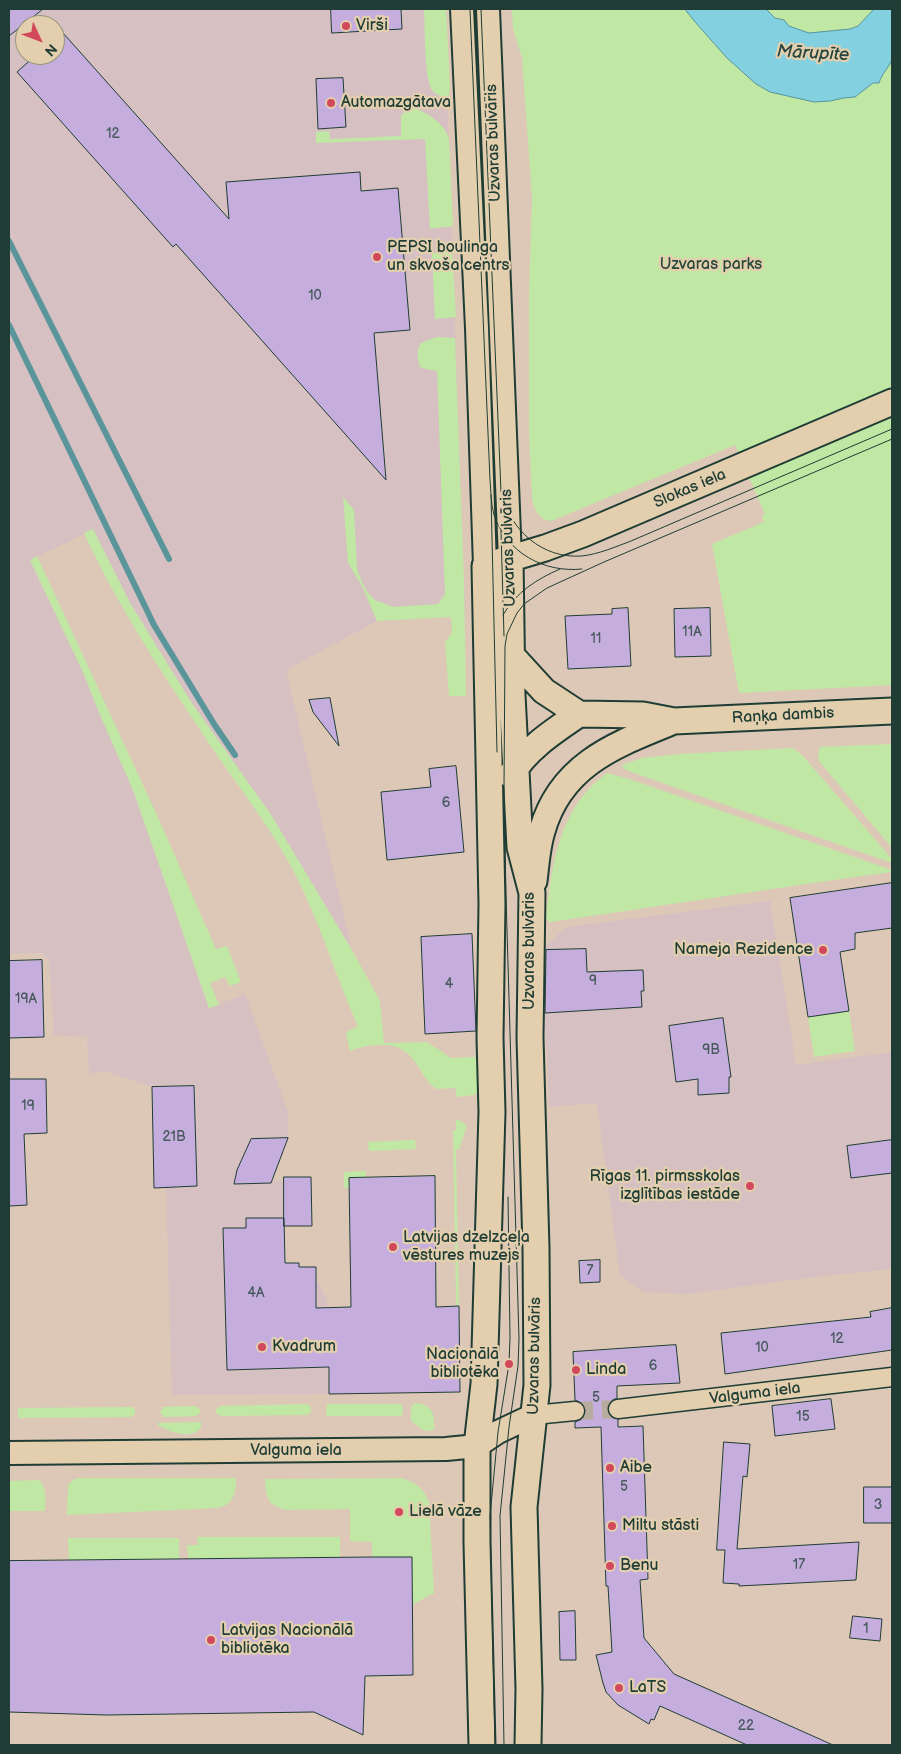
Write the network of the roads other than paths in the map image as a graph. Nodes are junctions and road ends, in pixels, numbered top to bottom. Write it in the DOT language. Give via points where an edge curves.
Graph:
graph roads {
  1 [pos="462,9"];
  2 [pos="488,9"];
  3 [pos="892,402"];
  4 [pos="510,559"];
  5 [pos="485,566"];
  6 [pos="512,656"];
  7 [pos="892,711"];
  8 [pos="579,714"];
  9 [pos="674,721"];
  10 [pos="516,766"];
  11 [pos="490,809"];
  12 [pos="532,893"];
  13 [pos="892,1377"];
  14 [pos="618,1409"];
  15 [pos="575,1411"];
  16 [pos="534,1415"];
  17 [pos="477,1446"];
  18 [pos="9,1453"];
  19 [pos="482,1745"];
  20 [pos="528,1745"];
  1 -- 5 [label="street, Uzvaras bulvāris"];
  2 -- 4 [label="street, Uzvaras bulvāris"];
  3 -- 4 [label="main road, Slokas iela" via="583,534"];
  4 -- 5 [label="main road, Slokas iela"];
  4 -- 6 [label="main road, Uzvaras bulvāris"];
  5 -- 11 [label="main road, Uzvaras bulvāris"];
  6 -- 8 [label="main road" via="544,691"];
  6 -- 10 [label="main road, Uzvaras bulvāris"];
  7 -- 9 [label="main road, Raņķa dambis"];
  8 -- 9 [label="main road, Raņķa dambis" via="643,715"];
  8 -- 10 [label="main road" via="551,733"];
  9 -- 12 [label="main road, Raņķa dambis" via="588,762 570,778 552,803 541,832"];
  10 -- 11 [label="main road"];
  10 -- 12 [label="main road, Uzvaras bulvāris" via="520,847"];
  11 -- 17 [label="main road, Uzvaras bulvāris" via="492,1112 484,1384"];
  12 -- 16 [label="main road, Uzvaras bulvāris" via="530,1038 537,1385"];
  13 -- 14 [label="street, Valguma iela"];
  15 -- 16 [label="street, Valguma iela"];
  16 -- 17 [label="street, Valguma iela"];
  16 -- 20 [label="main road, Uzvaras bulvāris" via="524,1507"];
  17 -- 18 [label="street, Valguma iela" via="420,1450"];
  17 -- 19 [label="main road, Uzvaras bulvāris"];
}
